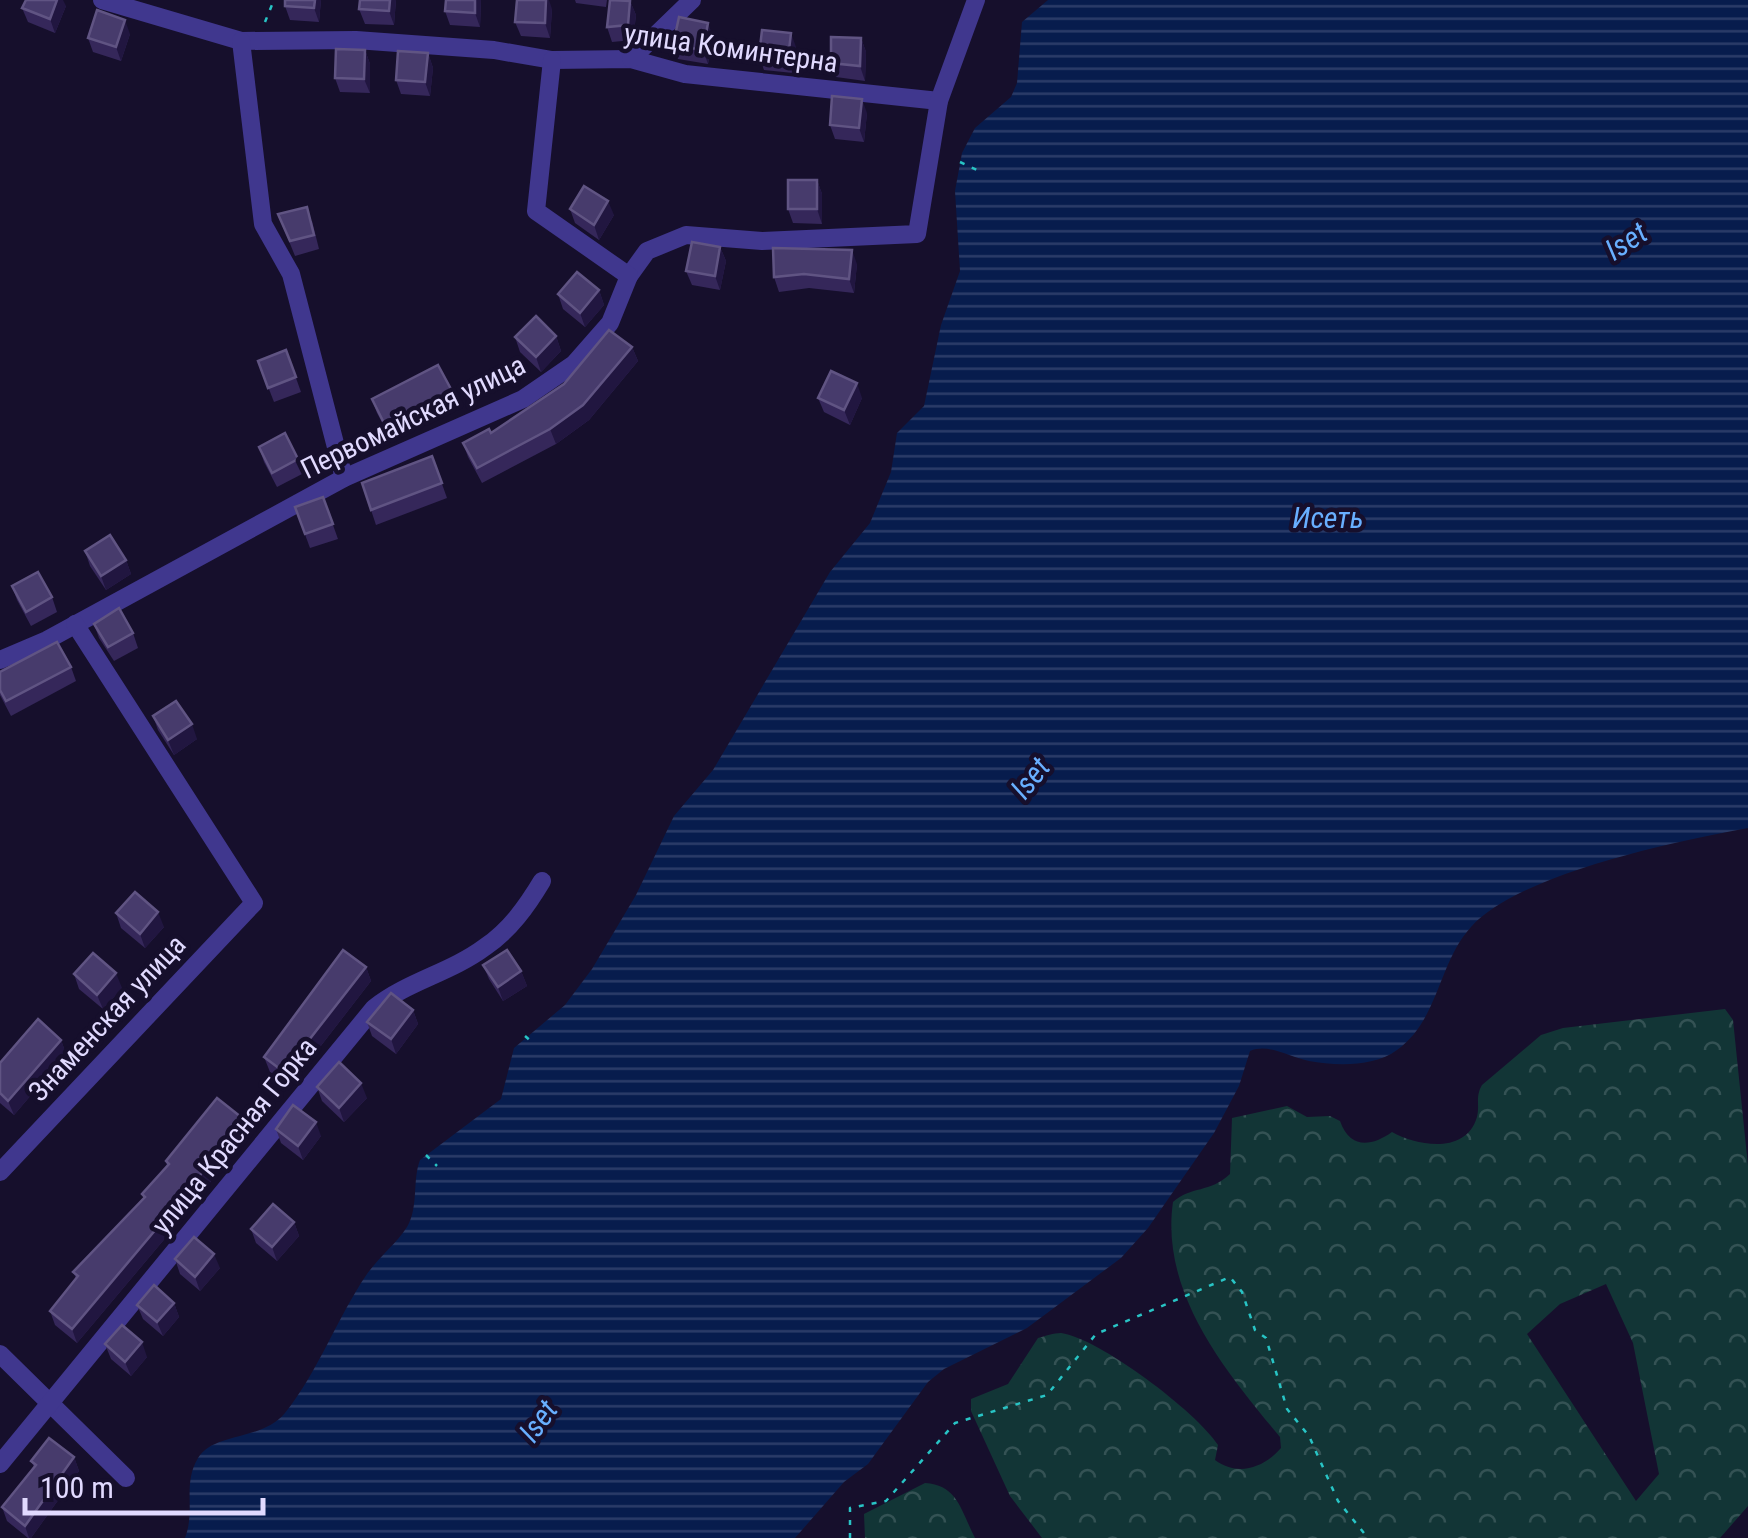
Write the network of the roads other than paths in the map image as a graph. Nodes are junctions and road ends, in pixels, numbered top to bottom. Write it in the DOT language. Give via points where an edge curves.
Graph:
graph roads {
  1 [pos="102,0"];
  2 [pos="692,0"];
  3 [pos="976,0"];
  4 [pos="241,40"];
  5 [pos="552,60"];
  6 [pos="631,60"];
  7 [pos="940,101"];
  8 [pos="629,276"];
  9 [pos="344,478"];
  10 [pos="75,624"];
  11 [pos="0,660"];
  12 [pos="542,881"];
  13 [pos="0,1172"];
  14 [pos="0,1354"];
  15 [pos="49,1398"];
  16 [pos="0,1464"];
  17 [pos="126,1478"];
  1 -- 4 [label="street, улица Коминтерна"];
  2 -- 6 [label="street"];
  3 -- 7 [label="street"];
  4 -- 5 [label="street, улица Коминтерна" via="356,40"];
  4 -- 9 [label="street" via="263,224 291,274"];
  5 -- 6 [label="street, улица Коминтерна"];
  5 -- 8 [label="street" via="536,211"];
  6 -- 7 [label="street, улица Коминтерна" via="685,74"];
  7 -- 8 [label="street" via="917,234 762,241 686,236 647,250"];
  8 -- 9 [label="street, Первомайская улица" via="610,323 574,364 523,400"];
  9 -- 10 [label="street, Первомайская улица"];
  10 -- 11 [label="street, Первомайская улица"];
  10 -- 13 [label="street, Знаменская улица" via="254,902"];
  12 -- 15 [label="street, улица Красная Горка" via="523,913 485,948 401,986 374,1008"];
  14 -- 15 [label="street"];
  15 -- 16 [label="street, улица Красная Горка"];
  15 -- 17 [label="street"];
}
